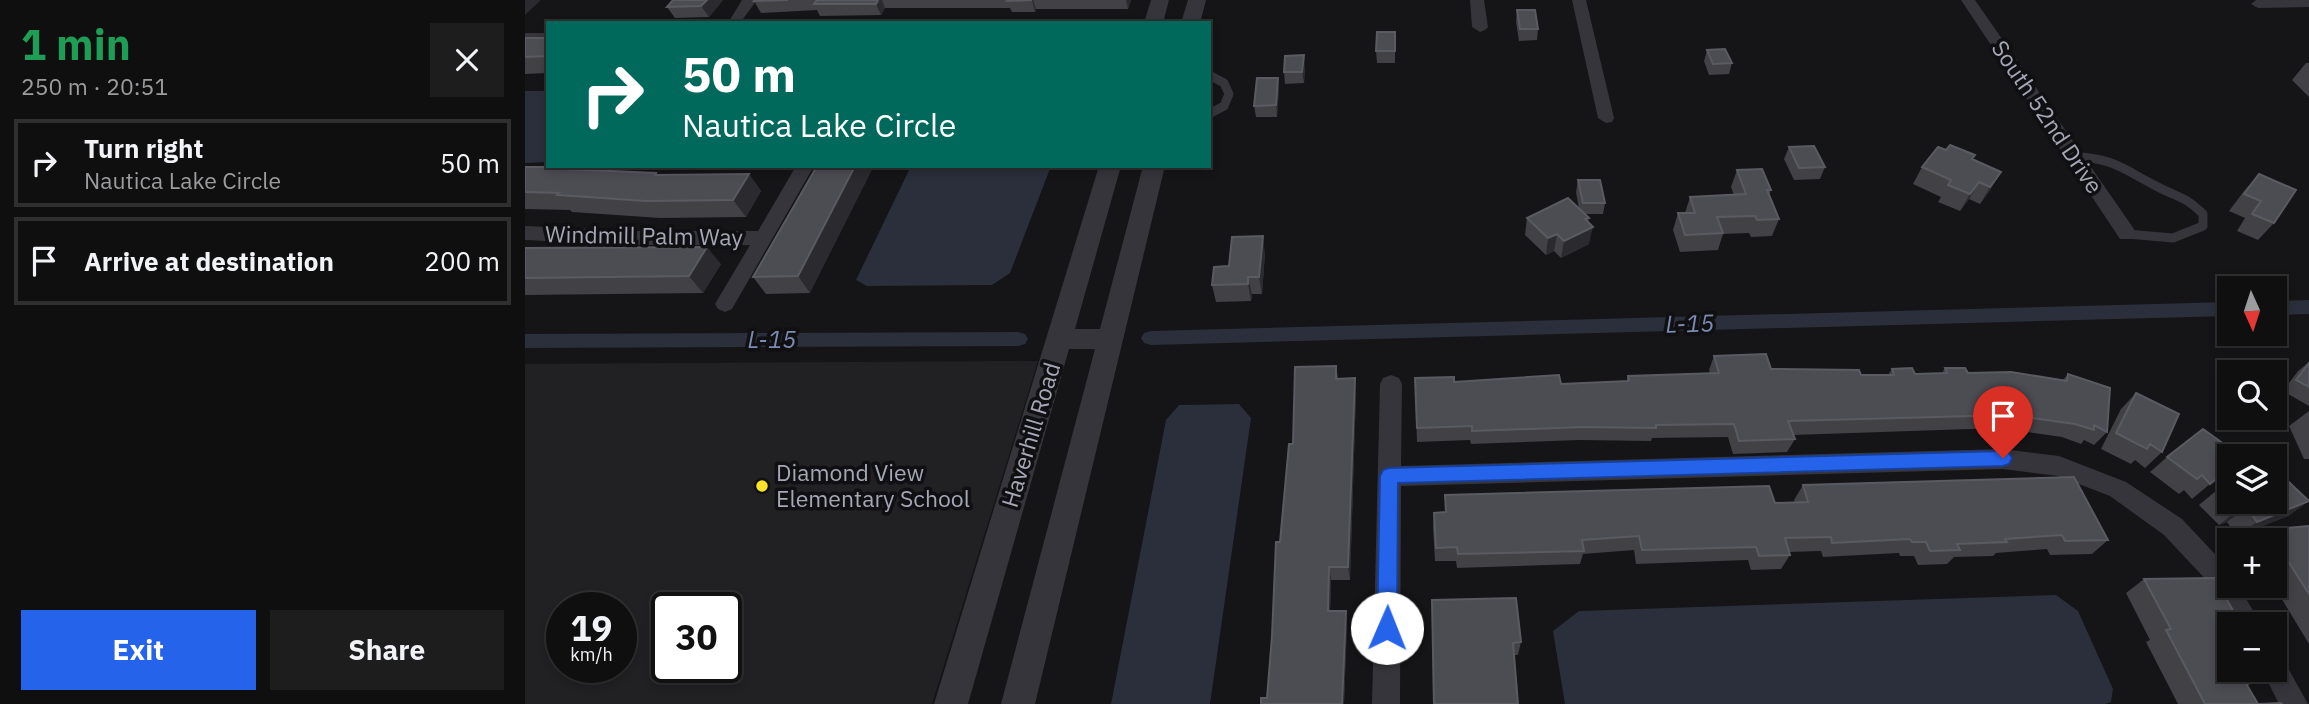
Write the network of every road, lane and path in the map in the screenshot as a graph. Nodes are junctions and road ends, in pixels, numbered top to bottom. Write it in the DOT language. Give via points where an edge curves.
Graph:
graph roads {
  1 [pos="750,0"];
  2 [pos="1160,0"];
  3 [pos="1197,0"];
  4 [pos="1477,0"];
  5 [pos="1579,0"];
  6 [pos="1968,0"];
  7 [pos="2257,4"];
  8 [pos="2309,4"];
  9 [pos="734,20"];
  10 [pos="1154,21"];
  11 [pos="1191,21"];
  12 [pos="1479,27"];
  13 [pos="525,38"];
  14 [pos="546,38"];
  15 [pos="1211,76"];
  16 [pos="1211,113"];
  17 [pos="1606,118"];
  18 [pos="2074,157"];
  19 [pos="804,168"];
  20 [pos="1109,168"];
  21 [pos="1154,168"];
  22 [pos="525,233"];
  23 [pos="2127,234"];
  24 [pos="763,238"];
  25 [pos="725,304"];
  26 [pos="1059,339"];
  27 [pos="1111,339"];
  28 [pos="1391,384"];
  29 [pos="1389,476"];
  30 [pos="2240,612"];
  31 [pos="2282,682"];
  32 [pos="951,704"];
  33 [pos="1018,704"];
  34 [pos="1386,704"];
  35 [pos="2294,704"];
  1 -- 9 [label="street"];
  2 -- 10 [label="street"];
  3 -- 11 [label="street"];
  4 -- 12 [label="street"];
  5 -- 17 [label="street"];
  6 -- 18 [label="street, South 52nd Drive"];
  7 -- 8 [label="street"];
  13 -- 14 [label="street"];
  15 -- 16 [label="lane" via="1227,84 1229,91 1225,105"];
  18 -- 23 [label="street, South 52nd Drive"];
  18 -- 23 [label="lane" via="2114,162 2158,188 2188,199 2203,214 2203,226 2173,239"];
  19 -- 24 [label="street"];
  20 -- 26 [label="street, Haverhill Road"];
  21 -- 27 [label="street"];
  22 -- 24 [label="street, Windmill Palm Way" via="633,239"];
  24 -- 25 [label="street"];
  26 -- 27 [label="street"];
  26 -- 32 [label="street, Haverhill Road"];
  27 -- 33 [label="street"];
  28 -- 29 [label="street"];
  29 -- 30 [label="street" via="2003,458 2059,466 2118,489 2173,527 2219,576"];
  29 -- 34 [label="street"];
  31 -- 35 [label="street"];
}
